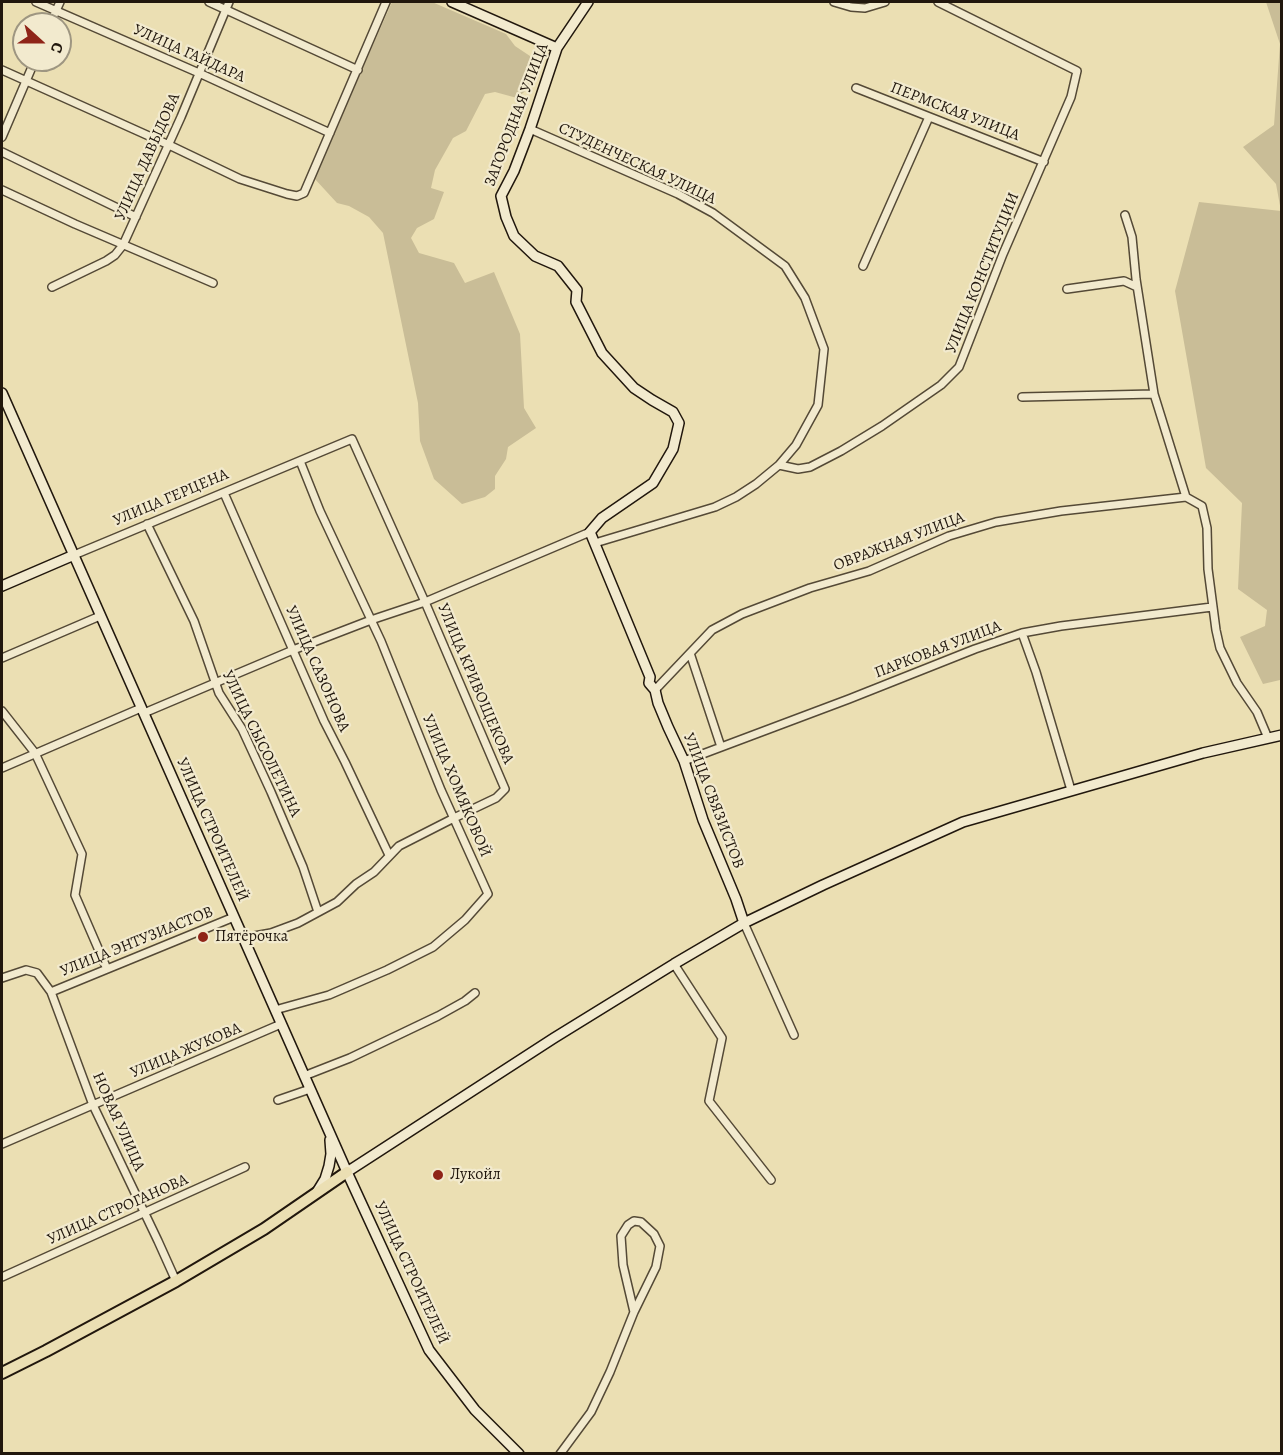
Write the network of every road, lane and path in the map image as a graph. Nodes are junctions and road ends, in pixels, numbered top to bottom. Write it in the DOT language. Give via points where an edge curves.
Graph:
graph roads {
  1 [pos="36,2"];
  2 [pos="60,2"];
  3 [pos="209,2"];
  4 [pos="386,2"];
  5 [pos="452,2"];
  6 [pos="588,2"];
  7 [pos="834,2"];
  8 [pos="885,2"];
  9 [pos="938,2"];
  10 [pos="227,5"];
  11 [pos="56,10"];
  12 [pos="557,48"];
  13 [pos="2,70"];
  14 [pos="358,70"];
  15 [pos="30,72"];
  16 [pos="199,73"];
  17 [pos="26,81"];
  18 [pos="856,88"];
  19 [pos="929,117"];
  20 [pos="530,129"];
  21 [pos="330,133"];
  22 [pos="2,137"];
  23 [pos="169,145"];
  24 [pos="2,152"];
  25 [pos="1044,162"];
  26 [pos="2,190"];
  27 [pos="1125,215"];
  28 [pos="136,217"];
  29 [pos="123,245"];
  30 [pos="863,266"];
  31 [pos="213,283"];
  32 [pos="52,287"];
  33 [pos="1137,287"];
  34 [pos="1067,288"];
  35 [pos="1154,394"];
  36 [pos="1022,397"];
  37 [pos="2,398"];
  38 [pos="300,461"];
  39 [pos="779,465"];
  40 [pos="224,493"];
  41 [pos="1186,497"];
  42 [pos="147,524"];
  43 [pos="590,532"];
  44 [pos="595,543"];
  45 [pos="74,555"];
  46 [pos="2,586"];
  47 [pos="425,602"];
  48 [pos="1212,607"];
  49 [pos="100,616"];
  50 [pos="371,620"];
  51 [pos="1022,633"];
  52 [pos="293,650"];
  53 [pos="690,653"];
  54 [pos="2,658"];
  55 [pos="216,683"];
  56 [pos="655,690"];
  57 [pos="142,710"];
  58 [pos="2,711"];
  59 [pos="1281,735"];
  60 [pos="1268,738"];
  61 [pos="721,747"];
  62 [pos="35,753"];
  63 [pos="684,761"];
  64 [pos="2,768"];
  65 [pos="1071,790"];
  66 [pos="454,818"];
  67 [pos="389,855"];
  68 [pos="318,912"];
  69 [pos="234,917"];
  70 [pos="744,923"];
  71 [pos="243,938"];
  72 [pos="674,964"];
  73 [pos="107,969"];
  74 [pos="2,978"];
  75 [pos="51,992"];
  76 [pos="475,993"];
  77 [pos="275,1010"];
  78 [pos="281,1024"];
  79 [pos="794,1035"];
  80 [pos="304,1076"];
  81 [pos="310,1089"];
  82 [pos="279,1100"];
  83 [pos="93,1105"];
  84 [pos="328,1129"];
  85 [pos="2,1144"];
  86 [pos="245,1167"];
  87 [pos="347,1172"];
  88 [pos="771,1180"];
  89 [pos="315,1194"];
  90 [pos="144,1212"];
  91 [pos="2,1277"];
  92 [pos="176,1281"];
  93 [pos="634,1312"];
  94 [pos="2,1373"];
  95 [pos="519,1454"];
  96 [pos="560,1454"];
  1 -- 11 [label="street, УЛИЦА ГАЙДАРА"];
  2 -- 11 [label="street"];
  3 -- 10 [label="street"];
  4 -- 14 [label="street"];
  5 -- 12 [label="main road"];
  6 -- 12 [label="main road, ЗАГОРОДНАЯ УЛИЦА"];
  7 -- 8 [label="street" via="865,8"];
  9 -- 25 [label="street, УЛИЦА КОНСТИТУЦИИ" via="1077,71 1071,97"];
  10 -- 14 [label="street"];
  10 -- 16 [label="street, УЛИЦА ДАВЫДОВА"];
  11 -- 16 [label="street, УЛИЦА ГАЙДАРА"];
  12 -- 20 [label="main road, ЗАГОРОДНАЯ УЛИЦА"];
  13 -- 17 [label="street"];
  14 -- 21 [label="street"];
  15 -- 17 [label="street"];
  16 -- 21 [label="street, УЛИЦА ГАЙДАРА"];
  16 -- 23 [label="street, УЛИЦА ДАВЫДОВА"];
  17 -- 22 [label="street"];
  17 -- 23 [label="street"];
  18 -- 19 [label="street, ПЕРМСКАЯ УЛИЦА"];
  19 -- 25 [label="street, ПЕРМСКАЯ УЛИЦА"];
  19 -- 30 [label="street"];
  20 -- 39 [label="street, СТУДЕНЧЕСКАЯ УЛИЦА" via="687,199 713,213 785,266 806,298 824,350 818,405 796,446"];
  20 -- 43 [label="main road, ЗАГОРОДНАЯ УЛИЦА" via="501,196 514,236 535,256 558,266 566,275 577,290 576,302 602,353 634,388 673,412 679,423 673,449 653,483 602,518"];
  21 -- 23 [label="street" via="304,193 297,196 240,179"];
  23 -- 28 [label="street, УЛИЦА ДАВЫДОВА"];
  24 -- 28 [label="street"];
  25 -- 39 [label="street, УЛИЦА КОНСТИТУЦИИ" via="959,367 933,391 841,451 810,467"];
  26 -- 29 [label="street"];
  27 -- 33 [label="street" via="1132,237"];
  28 -- 29 [label="street, УЛИЦА ДАВЫДОВА"];
  29 -- 31 [label="street"];
  29 -- 32 [label="street, УЛИЦА ДАВЫДОВА" via="106,261"];
  33 -- 34 [label="street" via="1124,281"];
  33 -- 35 [label="street"];
  35 -- 36 [label="street"];
  35 -- 41 [label="street"];
  37 -- 45 [label="main road, УЛИЦА СТРОИТЕЛЕЙ"];
  38 -- 40 [label="street, УЛИЦА ГЕРЦЕНА"];
  38 -- 47 [label="street, УЛИЦА ГЕРЦЕНА" via="352,439"];
  38 -- 50 [label="street, УЛИЦА ХОМЯКОВОЙ"];
  39 -- 44 [label="street" via="756,484 715,507"];
  40 -- 42 [label="street, УЛИЦА ГЕРЦЕНА"];
  40 -- 52 [label="street, УЛИЦА САЗОНОВА"];
  41 -- 48 [label="street" via="1202,506"];
  41 -- 53 [label="street, ОВРАЖНАЯ УЛИЦА" via="1061,511 996,522 949,536 869,571 742,614 712,630"];
  42 -- 45 [label="street, УЛИЦА ГЕРЦЕНА"];
  42 -- 55 [label="street, УЛИЦА СЫСОЛЕТИНА" via="194,621"];
  43 -- 44 [label="main road, УЛИЦА СВЯЗИСТОВ"];
  43 -- 47 [label="street"];
  44 -- 56 [label="main road, УЛИЦА СВЯЗИСТОВ"];
  45 -- 46 [label="main road, УЛИЦА ГЕРЦЕНА"];
  45 -- 49 [label="main road, УЛИЦА СТРОИТЕЛЕЙ"];
  47 -- 50 [label="street"];
  47 -- 66 [label="street, УЛИЦА КРИВОЩЕКОВА" via="505,789 496,798"];
  48 -- 51 [label="street, ПАРКОВАЯ УЛИЦА"];
  48 -- 60 [label="street" via="1220,648"];
  49 -- 54 [label="street"];
  49 -- 57 [label="main road, УЛИЦА СТРОИТЕЛЕЙ"];
  50 -- 52 [label="street"];
  50 -- 66 [label="street, УЛИЦА ХОМЯКОВОЙ"];
  51 -- 61 [label="street, ПАРКОВАЯ УЛИЦА"];
  51 -- 65 [label="street"];
  52 -- 55 [label="street"];
  52 -- 67 [label="street, УЛИЦА САЗОНОВА"];
  53 -- 56 [label="street, ОВРАЖНАЯ УЛИЦА"];
  53 -- 61 [label="street, УЛИЦА СВЯЗИСТОВ"];
  55 -- 57 [label="street"];
  55 -- 68 [label="street, УЛИЦА СЫСОЛЕТИНА" via="271,792"];
  56 -- 63 [label="main road, УЛИЦА СВЯЗИСТОВ"];
  57 -- 62 [label="street"];
  57 -- 69 [label="main road, УЛИЦА СТРОИТЕЛЕЙ"];
  58 -- 62 [label="street"];
  59 -- 60 [label="main road"];
  60 -- 65 [label="main road"];
  61 -- 63 [label="street, ПАРКОВАЯ УЛИЦА"];
  62 -- 64 [label="street"];
  62 -- 73 [label="street" via="82,854 75,896"];
  63 -- 70 [label="main road, УЛИЦА СВЯЗИСТОВ"];
  65 -- 70 [label="main road" via="963,822"];
  66 -- 67 [label="street"];
  66 -- 77 [label="street, УЛИЦА ХОМЯКОВОЙ" via="488,894 465,920 433,947 387,970 329,995"];
  67 -- 68 [label="street" via="374,872"];
  68 -- 71 [label="street" via="271,933"];
  69 -- 71 [label="main road, УЛИЦА СТРОИТЕЛЕЙ"];
  69 -- 73 [label="street, УЛИЦА ЭНТУЗИАСТОВ"];
  70 -- 72 [label="main road"];
  70 -- 79 [label="street"];
  71 -- 77 [label="main road, УЛИЦА СТРОИТЕЛЕЙ"];
  72 -- 87 [label="main road"];
  72 -- 88 [label="street" via="723,1038 709,1101"];
  73 -- 75 [label="street, УЛИЦА ЭНТУЗИАСТОВ"];
  74 -- 75 [label="street, НОВАЯ УЛИЦА" via="26,970 37,973"];
  75 -- 83 [label="street, НОВАЯ УЛИЦА"];
  76 -- 80 [label="street" via="438,1016"];
  77 -- 78 [label="main road, УЛИЦА СТРОИТЕЛЕЙ"];
  78 -- 80 [label="main road, УЛИЦА СТРОИТЕЛЕЙ"];
  78 -- 83 [label="street, УЛИЦА ЖУКОВА"];
  80 -- 81 [label="main road, УЛИЦА СТРОИТЕЛЕЙ"];
  81 -- 82 [label="street"];
  81 -- 84 [label="main road, УЛИЦА СТРОИТЕЛЕЙ"];
  83 -- 85 [label="street, УЛИЦА ЖУКОВА"];
  83 -- 90 [label="street, НОВАЯ УЛИЦА"];
  84 -- 87 [label="main road, УЛИЦА СТРОИТЕЛЕЙ"];
  84 -- 89 [label="main road" via="329,1167"];
  86 -- 90 [label="street, УЛИЦА СТРОГАНОВА"];
  87 -- 89 [label="main road"];
  87 -- 95 [label="main road, УЛИЦА СТРОИТЕЛЕЙ" via="429,1350 475,1410"];
  89 -- 92 [label="main road"];
  90 -- 91 [label="street, УЛИЦА СТРОГАНОВА"];
  90 -- 92 [label="street, НОВАЯ УЛИЦА"];
  92 -- 94 [label="main road"];
  93 -- 93 [label="street" via="656,1267 660,1246 654,1234 634,1221 621,1236 622,1265"];
  93 -- 96 [label="street" via="591,1412"];
}
